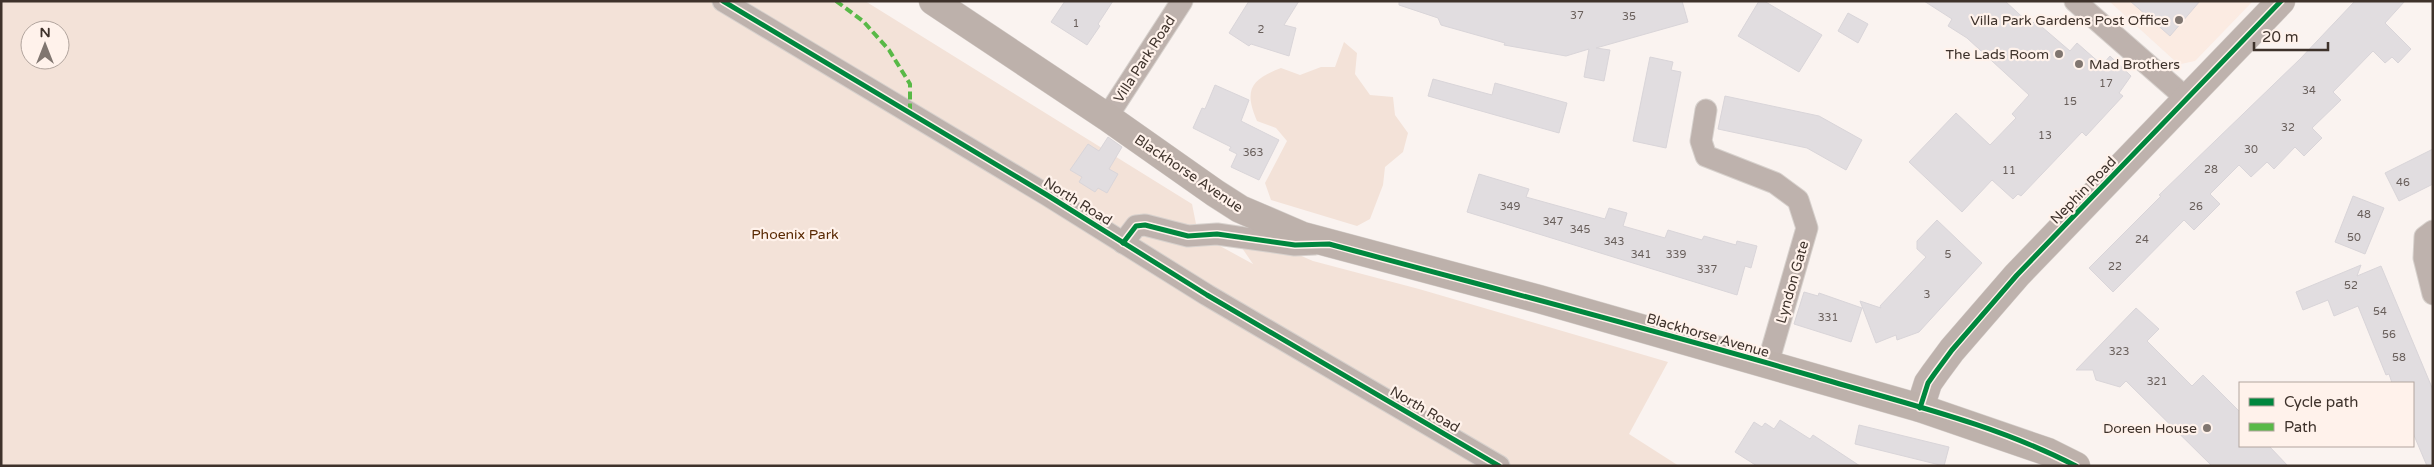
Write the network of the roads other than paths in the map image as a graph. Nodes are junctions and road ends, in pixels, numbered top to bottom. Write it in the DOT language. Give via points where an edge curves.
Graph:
graph roads {
  1 [pos="723,1"];
  2 [pos="933,1"];
  3 [pos="1182,1"];
  4 [pos="2075,1"];
  5 [pos="2281,1"];
  6 [pos="2186,98"];
  7 [pos="1706,110"];
  8 [pos="1107,117"];
  9 [pos="1240,209"];
  10 [pos="2433,231"];
  11 [pos="1217,234"];
  12 [pos="1123,243"];
  13 [pos="1329,244"];
  14 [pos="2433,294"];
  15 [pos="1768,364"];
  16 [pos="1920,408"];
  17 [pos="1499,466"];
  18 [pos="2076,466"];
  1 -- 12 [label="street, North Road"];
  2 -- 8 [label="main road, Blackhorse Avenue"];
  3 -- 8 [label="street, Villa Park Road"];
  4 -- 6 [label="street"];
  5 -- 6 [label="street, Nephin Road"];
  6 -- 16 [label="street, Nephin Road" via="2017,275 1958,343 1928,383"];
  7 -- 15 [label="street, Lyndon Gate" via="1701,141 1706,156 1775,183 1798,200 1807,228"];
  8 -- 9 [label="main road, Blackhorse Avenue"];
  9 -- 11 [label="street"];
  9 -- 13 [label="main road, Blackhorse Avenue"];
  10 -- 14 [label="street" via="2425,237 2424,258"];
  11 -- 12 [label="street" via="1188,236 1144,225 1136,226"];
  11 -- 13 [label="street" via="1295,245"];
  12 -- 17 [label="street, North Road" via="1241,316"];
  13 -- 15 [label="main road, Blackhorse Avenue" via="1539,298"];
  15 -- 16 [label="main road, Blackhorse Avenue"];
  16 -- 18 [label="main road, Blackhorse Avenue" via="2048,452"];
}
